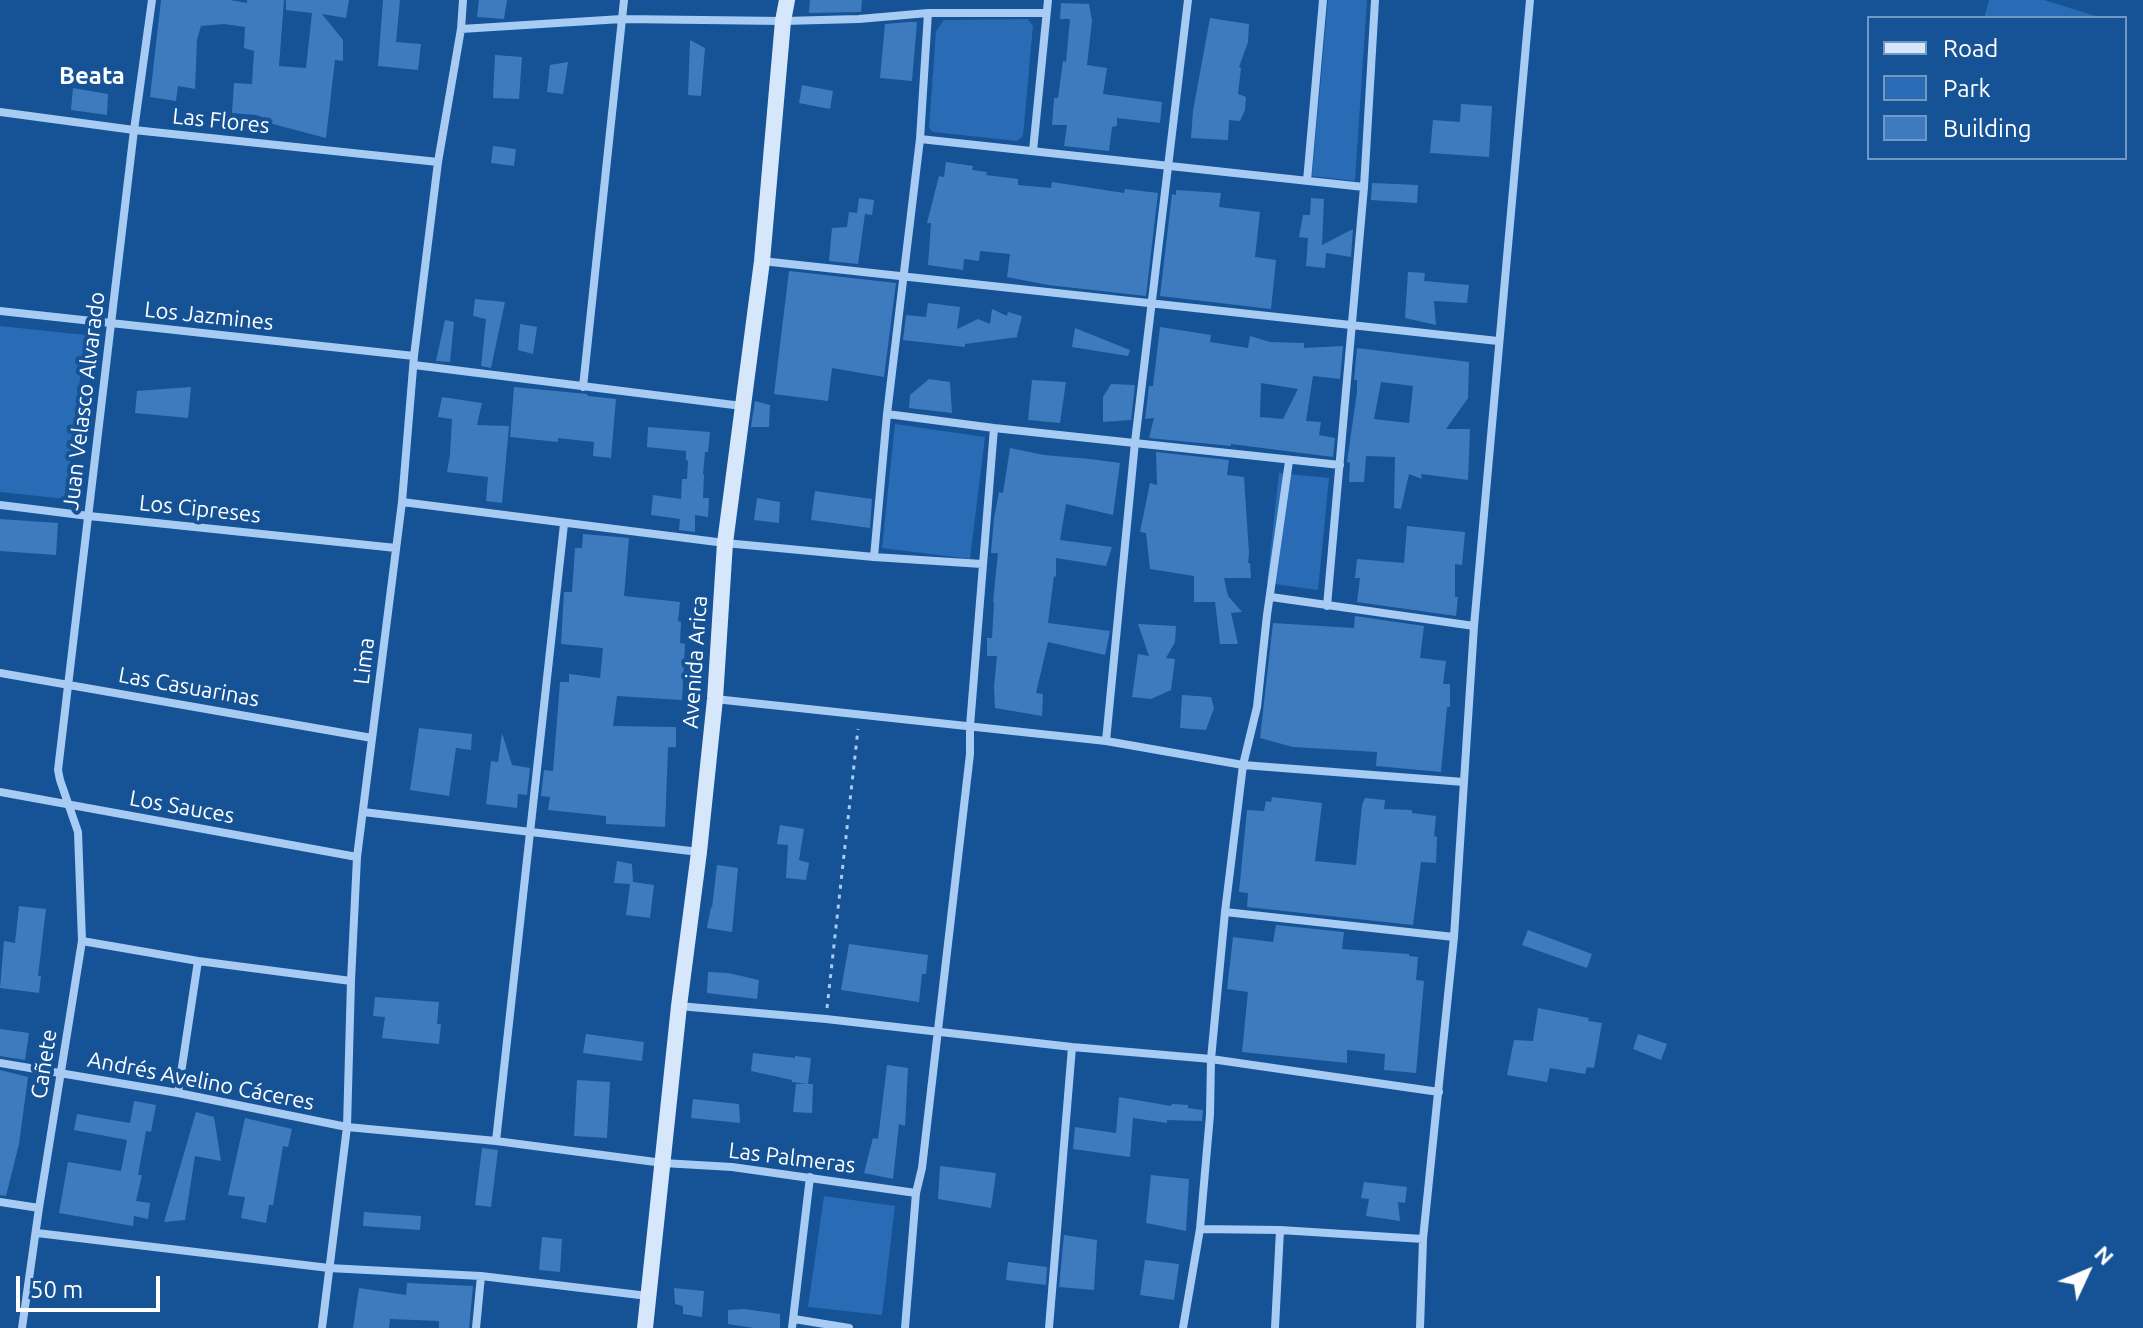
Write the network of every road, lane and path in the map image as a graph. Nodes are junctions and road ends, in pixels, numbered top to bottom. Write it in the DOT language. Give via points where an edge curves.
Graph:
graph roads {
  1 [pos="152,0"];
  2 [pos="463,0"];
  3 [pos="624,0"];
  4 [pos="787,0"];
  5 [pos="1048,0"];
  6 [pos="1188,0"];
  7 [pos="1323,0"];
  8 [pos="1375,0"];
  9 [pos="1530,0"];
  10 [pos="928,13"];
  11 [pos="1045,13"];
  12 [pos="622,19"];
  13 [pos="783,21"];
  14 [pos="461,29"];
  15 [pos="0,112"];
  16 [pos="134,130"];
  17 [pos="920,139"];
  18 [pos="1033,151"];
  19 [pos="438,162"];
  20 [pos="1169,166"];
  21 [pos="1307,181"];
  22 [pos="1364,187"];
  23 [pos="762,261"];
  24 [pos="904,275"];
  25 [pos="1153,302"];
  26 [pos="0,311"];
  27 [pos="111,324"];
  28 [pos="1351,325"];
  29 [pos="1498,341"];
  30 [pos="414,360"];
  31 [pos="583,387"];
  32 [pos="744,406"];
  33 [pos="887,414"];
  34 [pos="994,428"];
  35 [pos="1135,442"];
  36 [pos="1289,461"];
  37 [pos="1340,465"];
  38 [pos="402,502"];
  39 [pos="0,505"];
  40 [pos="89,516"];
  41 [pos="564,524"];
  42 [pos="725,543"];
  43 [pos="396,548"];
  44 [pos="874,557"];
  45 [pos="982,564"];
  46 [pos="1271,597"];
  47 [pos="1327,606"];
  48 [pos="1474,626"];
  49 [pos="0,673"];
  50 [pos="69,683"];
  51 [pos="715,699"];
  52 [pos="860,713"];
  53 [pos="970,726"];
  54 [pos="372,738"];
  55 [pos="1106,741"];
  56 [pos="1243,765"];
  57 [pos="1464,782"];
  58 [pos="0,792"];
  59 [pos="70,805"];
  60 [pos="363,812"];
  61 [pos="530,832"];
  62 [pos="699,852"];
  63 [pos="357,857"];
  64 [pos="1225,912"];
  65 [pos="1454,937"];
  66 [pos="82,941"];
  67 [pos="198,961"];
  68 [pos="351,981"];
  69 [pos="679,1006"];
  70 [pos="826,1019"];
  71 [pos="938,1033"];
  72 [pos="1072,1047"];
  73 [pos="1211,1059"];
  74 [pos="0,1063"];
  75 [pos="61,1073"];
  76 [pos="1439,1092"];
  77 [pos="178,1093"];
  78 [pos="347,1127"];
  79 [pos="496,1141"];
  80 [pos="663,1163"];
  81 [pos="810,1177"];
  82 [pos="916,1193"];
  83 [pos="0,1202"];
  84 [pos="39,1208"];
  85 [pos="1200,1229"];
  86 [pos="1280,1230"];
  87 [pos="37,1233"];
  88 [pos="1423,1239"];
  89 [pos="329,1268"];
  90 [pos="481,1276"];
  91 [pos="649,1296"];
  92 [pos="793,1324"];
  93 [pos="22,1328"];
  94 [pos="322,1328"];
  95 [pos="476,1328"];
  96 [pos="645,1328"];
  97 [pos="849,1328"];
  98 [pos="905,1328"];
  99 [pos="1049,1328"];
  100 [pos="1183,1328"];
  101 [pos="1275,1328"];
  102 [pos="1420,1328"];
  1 -- 16 [label="street, Juan Velasco Alvarado"];
  2 -- 14 [label="street, Lima"];
  3 -- 12 [label="street"];
  4 -- 13 [label="street, Avenida Arica"];
  5 -- 11 [label="street"];
  6 -- 20 [label="street"];
  7 -- 21 [label="street"];
  8 -- 22 [label="street"];
  9 -- 29 [label="street"];
  10 -- 11 [label="street"];
  10 -- 13 [label="street"];
  10 -- 17 [label="street"];
  11 -- 18 [label="street"];
  12 -- 13 [label="street"];
  12 -- 14 [label="street"];
  12 -- 31 [label="street"];
  13 -- 23 [label="street, Avenida Arica"];
  14 -- 19 [label="street, Lima"];
  15 -- 16 [label="street, Las Flores"];
  16 -- 19 [label="street, Las Flores"];
  16 -- 27 [label="street, Juan Velasco Alvarado"];
  17 -- 18 [label="street"];
  17 -- 24 [label="street"];
  18 -- 20 [label="street"];
  19 -- 30 [label="street, Lima"];
  20 -- 21 [label="street"];
  20 -- 25 [label="street"];
  21 -- 22 [label="street"];
  22 -- 28 [label="street"];
  23 -- 24 [label="street"];
  23 -- 32 [label="street, Avenida Arica"];
  24 -- 25 [label="street"];
  24 -- 33 [label="street"];
  25 -- 28 [label="street"];
  25 -- 35 [label="street"];
  26 -- 27 [label="street, Los Jazmines"];
  27 -- 30 [label="street, Los Jazmines"];
  27 -- 40 [label="street, Juan Velasco Alvarado"];
  28 -- 29 [label="street"];
  28 -- 37 [label="street"];
  29 -- 48 [label="street"];
  30 -- 31 [label="street, Los Jazmines"];
  30 -- 38 [label="street, Lima"];
  31 -- 32 [label="street, Los Jazmines"];
  32 -- 42 [label="street, Avenida Arica"];
  33 -- 34 [label="street"];
  33 -- 44 [label="street"];
  34 -- 35 [label="street"];
  34 -- 45 [label="street"];
  35 -- 36 [label="street"];
  35 -- 55 [label="street"];
  36 -- 37 [label="street"];
  36 -- 46 [label="street"];
  37 -- 47 [label="street"];
  38 -- 41 [label="street"];
  38 -- 43 [label="street, Lima"];
  39 -- 40 [label="street, Los Cipreses"];
  40 -- 43 [label="street, Los Cipreses"];
  40 -- 50 [label="street, Juan Velasco Alvarado"];
  41 -- 42 [label="street"];
  41 -- 61 [label="street"];
  42 -- 44 [label="street"];
  42 -- 51 [label="street, Avenida Arica"];
  43 -- 54 [label="street, Lima"];
  44 -- 45 [label="street"];
  45 -- 53 [label="street"];
  46 -- 47 [label="street"];
  46 -- 56 [label="street" via="1257,707"];
  47 -- 48 [label="street"];
  48 -- 57 [label="street"];
  49 -- 50 [label="street, Las Casuarinas"];
  50 -- 54 [label="street, Las Casuarinas"];
  50 -- 59 [label="street, Juan Velasco Alvarado" via="58,770"];
  51 -- 52 [label="street"];
  51 -- 62 [label="street, Avenida Arica"];
  52 -- 53 [label="street"];
  52 -- 70 [label="path"];
  53 -- 55 [label="street"];
  53 -- 71 [label="street"];
  54 -- 60 [label="street, Lima"];
  55 -- 56 [label="street"];
  56 -- 57 [label="street"];
  56 -- 64 [label="street"];
  57 -- 65 [label="street"];
  58 -- 59 [label="street, Los Sauces"];
  59 -- 63 [label="street, Los Sauces"];
  59 -- 66 [label="street, Cañete" via="78,832"];
  60 -- 61 [label="street"];
  60 -- 63 [label="street, Lima"];
  61 -- 62 [label="street"];
  61 -- 79 [label="street"];
  62 -- 69 [label="street, Avenida Arica"];
  63 -- 68 [label="street, Lima"];
  64 -- 65 [label="street"];
  64 -- 73 [label="street"];
  65 -- 76 [label="street"];
  66 -- 67 [label="street"];
  66 -- 75 [label="street, Cañete"];
  67 -- 68 [label="street"];
  67 -- 77 [label="street"];
  68 -- 78 [label="street, Lima"];
  69 -- 70 [label="street"];
  69 -- 80 [label="street, Avenida Arica"];
  70 -- 71 [label="street"];
  71 -- 72 [label="street"];
  71 -- 82 [label="street"];
  72 -- 73 [label="street"];
  72 -- 99 [label="street"];
  73 -- 76 [label="street"];
  73 -- 85 [label="street"];
  74 -- 75 [label="street, Andrés Avelino Cáceres"];
  75 -- 77 [label="street, Andrés Avelino Cáceres"];
  75 -- 84 [label="street, Cañete"];
  76 -- 88 [label="street"];
  77 -- 78 [label="street, Andrés Avelino Cáceres"];
  78 -- 79 [label="street, Andrés Avelino Cáceres"];
  78 -- 89 [label="street, Lima"];
  79 -- 80 [label="street, Las Palmeras"];
  80 -- 81 [label="street, Las Palmeras"];
  80 -- 91 [label="street, Avenida Arica"];
  81 -- 82 [label="street, Las Palmeras"];
  81 -- 92 [label="street"];
  82 -- 98 [label="street"];
  83 -- 84 [label="street"];
  84 -- 87 [label="street, Cañete"];
  85 -- 86 [label="street"];
  85 -- 100 [label="street"];
  86 -- 88 [label="street"];
  86 -- 101 [label="street"];
  87 -- 89 [label="street"];
  87 -- 93 [label="street, Cañete"];
  88 -- 102 [label="street"];
  89 -- 90 [label="street"];
  89 -- 94 [label="street, Lima"];
  90 -- 91 [label="street"];
  90 -- 95 [label="street"];
  91 -- 96 [label="street, Avenida Arica"];
  92 -- 97 [label="street"];
}
